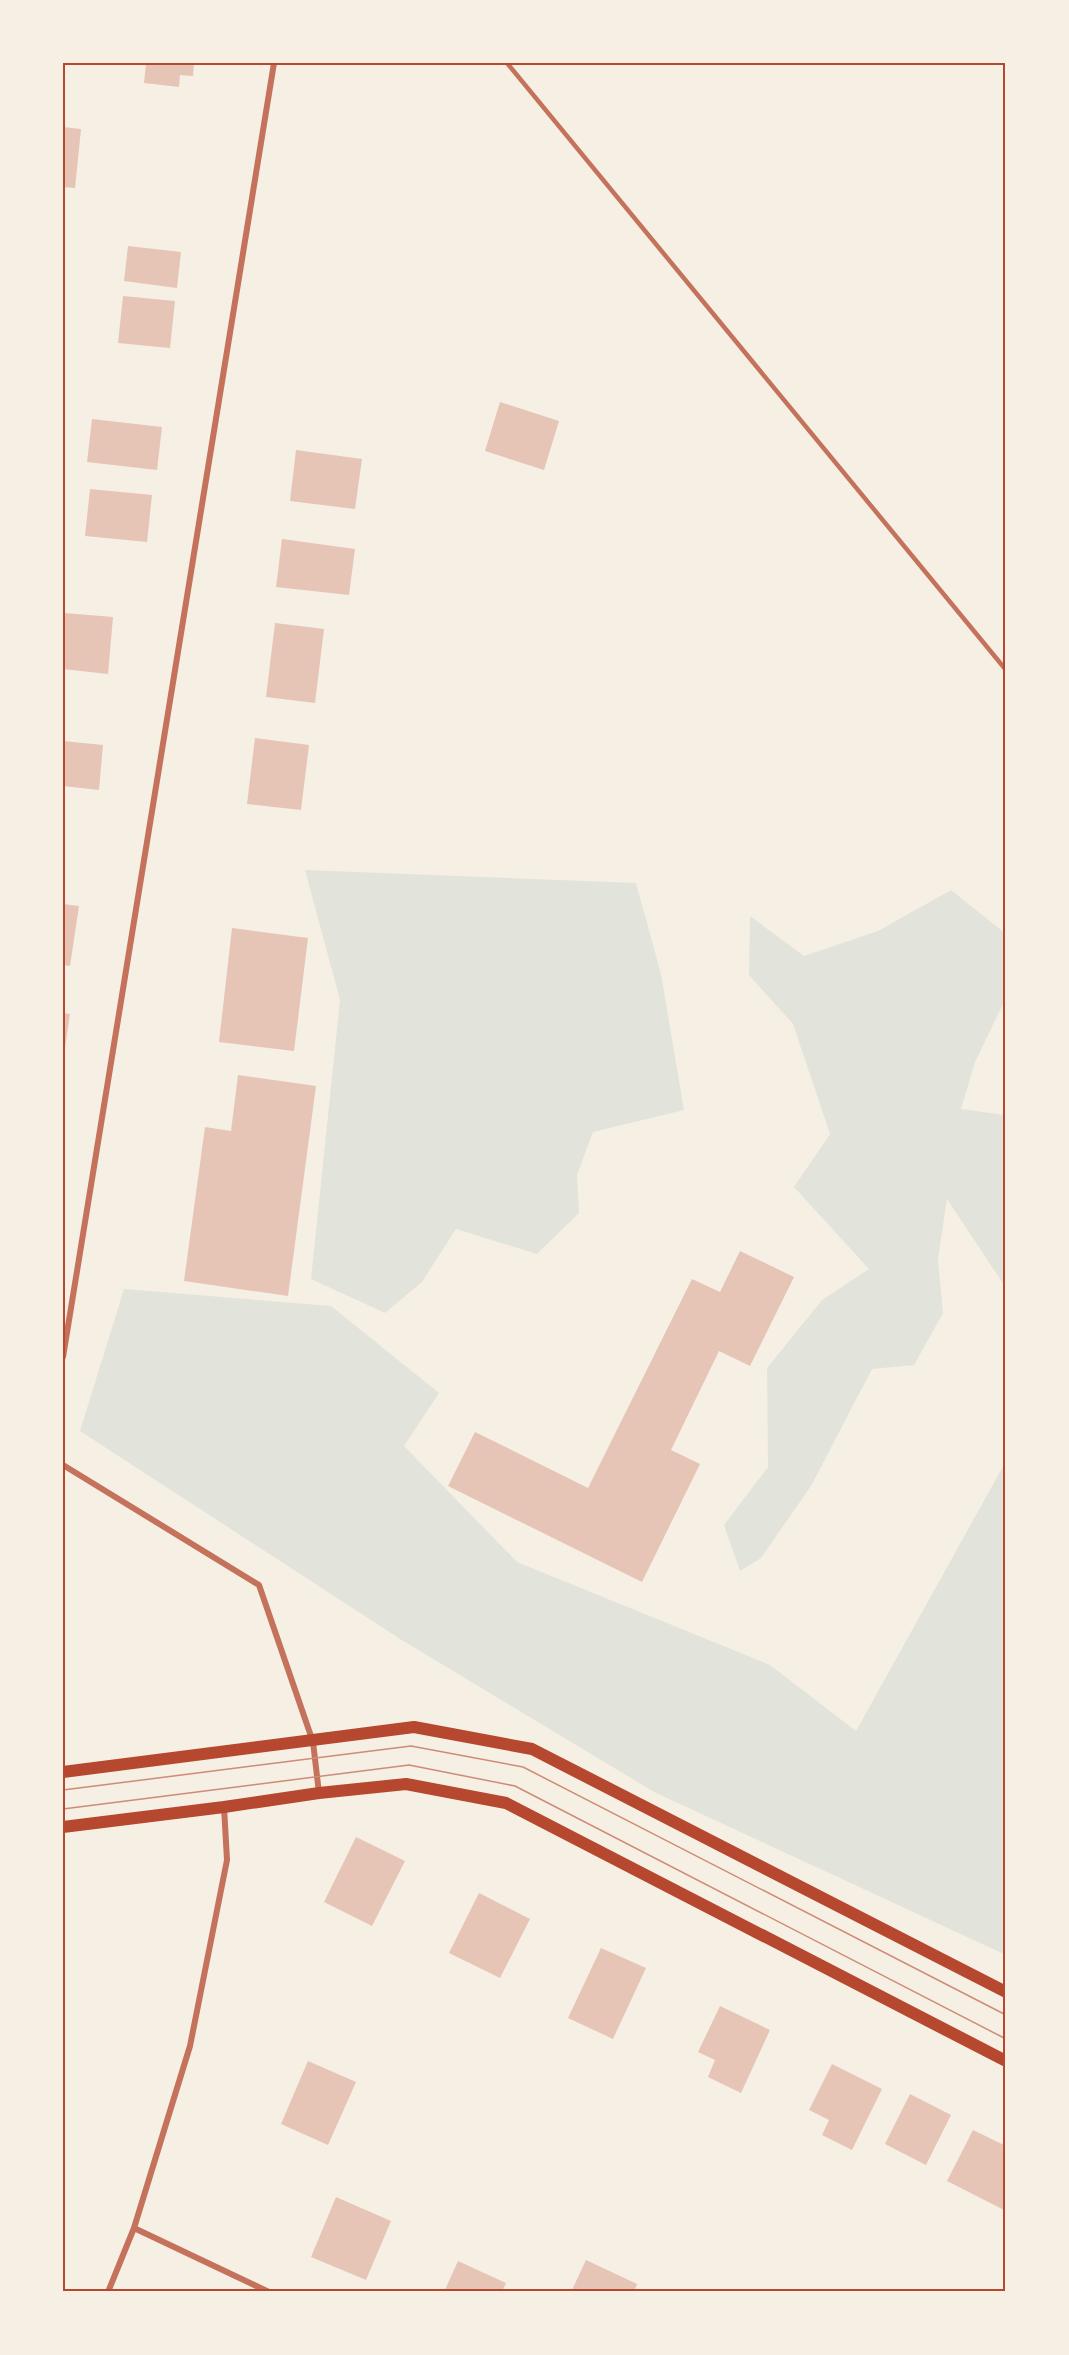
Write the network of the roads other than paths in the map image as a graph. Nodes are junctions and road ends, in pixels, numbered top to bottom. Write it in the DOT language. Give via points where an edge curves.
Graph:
graph roads {
  1 [pos="274,63"];
  2 [pos="507,63"];
  3 [pos="1006,670"];
  4 [pos="63,1357"];
  5 [pos="63,1465"];
  6 [pos="313,1742"];
  7 [pos="63,1772"];
  8 [pos="319,1793"];
  9 [pos="224,1807"];
  10 [pos="63,1827"];
  11 [pos="1006,1992"];
  12 [pos="1006,2061"];
  13 [pos="134,2228"];
  14 [pos="108,2292"];
  15 [pos="269,2292"];
  1 -- 4 [label="street"];
  2 -- 3 [label="lane"];
  5 -- 6 [label="street" via="259,1585"];
  6 -- 7 [label="main road"];
  6 -- 8 [label="street"];
  6 -- 11 [label="main road" via="414,1727 532,1749"];
  8 -- 9 [label="main road"];
  8 -- 12 [label="main road" via="406,1784 506,1803"];
  9 -- 10 [label="main road"];
  9 -- 13 [label="street" via="227,1860 190,2046"];
  13 -- 14 [label="street"];
  13 -- 15 [label="street"];
}
